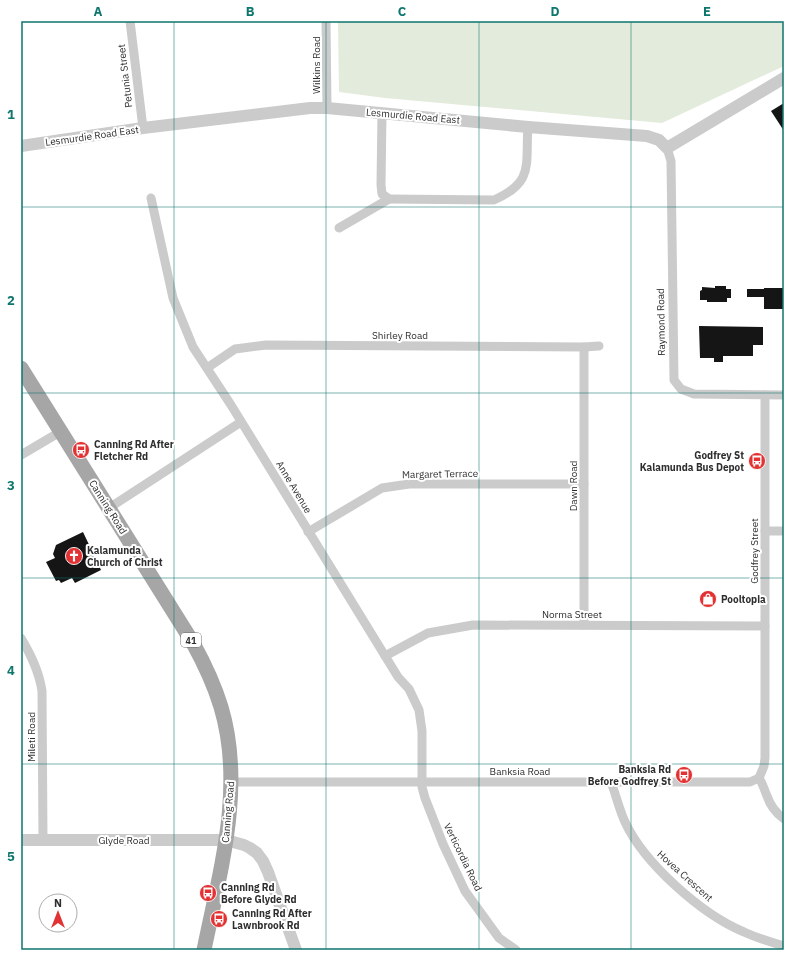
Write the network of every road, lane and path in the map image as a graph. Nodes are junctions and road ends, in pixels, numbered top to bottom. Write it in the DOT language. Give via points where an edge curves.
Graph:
graph roads {
  1 [pos="130,21"];
  2 [pos="326,21"];
  3 [pos="784,78"];
  4 [pos="327,108"];
  5 [pos="382,113"];
  6 [pos="528,127"];
  7 [pos="142,128"];
  8 [pos="21,146"];
  9 [pos="667,148"];
  10 [pos="151,198"];
  11 [pos="389,199"];
  12 [pos="339,228"];
  13 [pos="599,346"];
  14 [pos="584,347"];
  15 [pos="21,368"];
  16 [pos="207,368"];
  17 [pos="765,395"];
  18 [pos="784,395"];
  19 [pos="241,422"];
  20 [pos="60,432"];
  21 [pos="21,455"];
  22 [pos="584,484"];
  23 [pos="109,508"];
  24 [pos="765,531"];
  25 [pos="308,532"];
  26 [pos="784,532"];
  27 [pos="584,625"];
  28 [pos="765,626"];
  29 [pos="21,638"];
  30 [pos="385,656"];
  31 [pos="759,778"];
  32 [pos="231,782"];
  33 [pos="422,782"];
  34 [pos="611,782"];
  35 [pos="784,819"];
  36 [pos="21,840"];
  37 [pos="43,840"];
  38 [pos="226,840"];
  39 [pos="784,946"];
  40 [pos="204,950"];
  41 [pos="296,950"];
  42 [pos="516,950"];
  1 -- 7 [label="street, Petunia Street"];
  2 -- 4 [label="street, Wilkins Road"];
  3 -- 9 [label="street"];
  4 -- 5 [label="street, Lesmurdie Road East"];
  4 -- 7 [label="street, Lesmurdie Road East"];
  5 -- 6 [label="street, Lesmurdie Road East"];
  5 -- 11 [label="street" via="381,185 382,194"];
  6 -- 9 [label="street, Lesmurdie Road East" via="651,136 662,141"];
  6 -- 11 [label="street" via="527,168 523,178 506,195 494,200"];
  7 -- 8 [label="street, Lesmurdie Road East"];
  9 -- 17 [label="street, Raymond Road" via="670,161 674,380 681,389 694,394"];
  10 -- 16 [label="street, Anne Avenue" via="173,298 193,347"];
  11 -- 12 [label="street"];
  13 -- 14 [label="street, Shirley Road"];
  14 -- 16 [label="street, Shirley Road" via="266,345 235,350"];
  14 -- 22 [label="street, Dawn Road"];
  15 -- 20 [label="main road, Canning Road / 41"];
  16 -- 19 [label="street, Anne Avenue"];
  17 -- 18 [label="street, Raymond Road"];
  17 -- 24 [label="street, Godfrey Street"];
  19 -- 23 [label="street"];
  19 -- 25 [label="street, Anne Avenue"];
  20 -- 21 [label="street"];
  20 -- 23 [label="main road, Canning Road / 41"];
  22 -- 25 [label="street, Margaret Terrace" via="409,484 382,488"];
  22 -- 27 [label="street, Dawn Road"];
  23 -- 32 [label="main road, Canning Road / 41" via="207,671 224,721 231,760"];
  24 -- 26 [label="street"];
  24 -- 28 [label="street, Godfrey Street"];
  25 -- 30 [label="street, Anne Avenue"];
  27 -- 28 [label="street, Norma Street"];
  27 -- 30 [label="street, Norma Street" via="473,625 428,633"];
  28 -- 31 [label="street, Godfrey Street" via="765,758"];
  29 -- 37 [label="street, Mileti Road" via="34,659 41,681"];
  30 -- 33 [label="street, Anne Avenue" via="409,690 419,710 422,731"];
  31 -- 34 [label="street, Banksia Road" via="750,782"];
  31 -- 35 [label="street" via="770,802 778,815"];
  32 -- 33 [label="street, Banksia Road"];
  32 -- 38 [label="main road, Canning Road / 41"];
  33 -- 34 [label="street, Banksia Road"];
  33 -- 42 [label="street, Verticordia Road" via="433,821 465,890 499,938"];
  34 -- 39 [label="street, Hovea Crescent" via="625,822 636,841 647,857 683,892 709,913 742,932"];
  36 -- 37 [label="street, Glyde Road"];
  37 -- 38 [label="street, Glyde Road"];
  38 -- 40 [label="main road, Canning Road / 41"];
  38 -- 41 [label="street, Glyde Road" via="244,845 257,853 268,872"];
}
